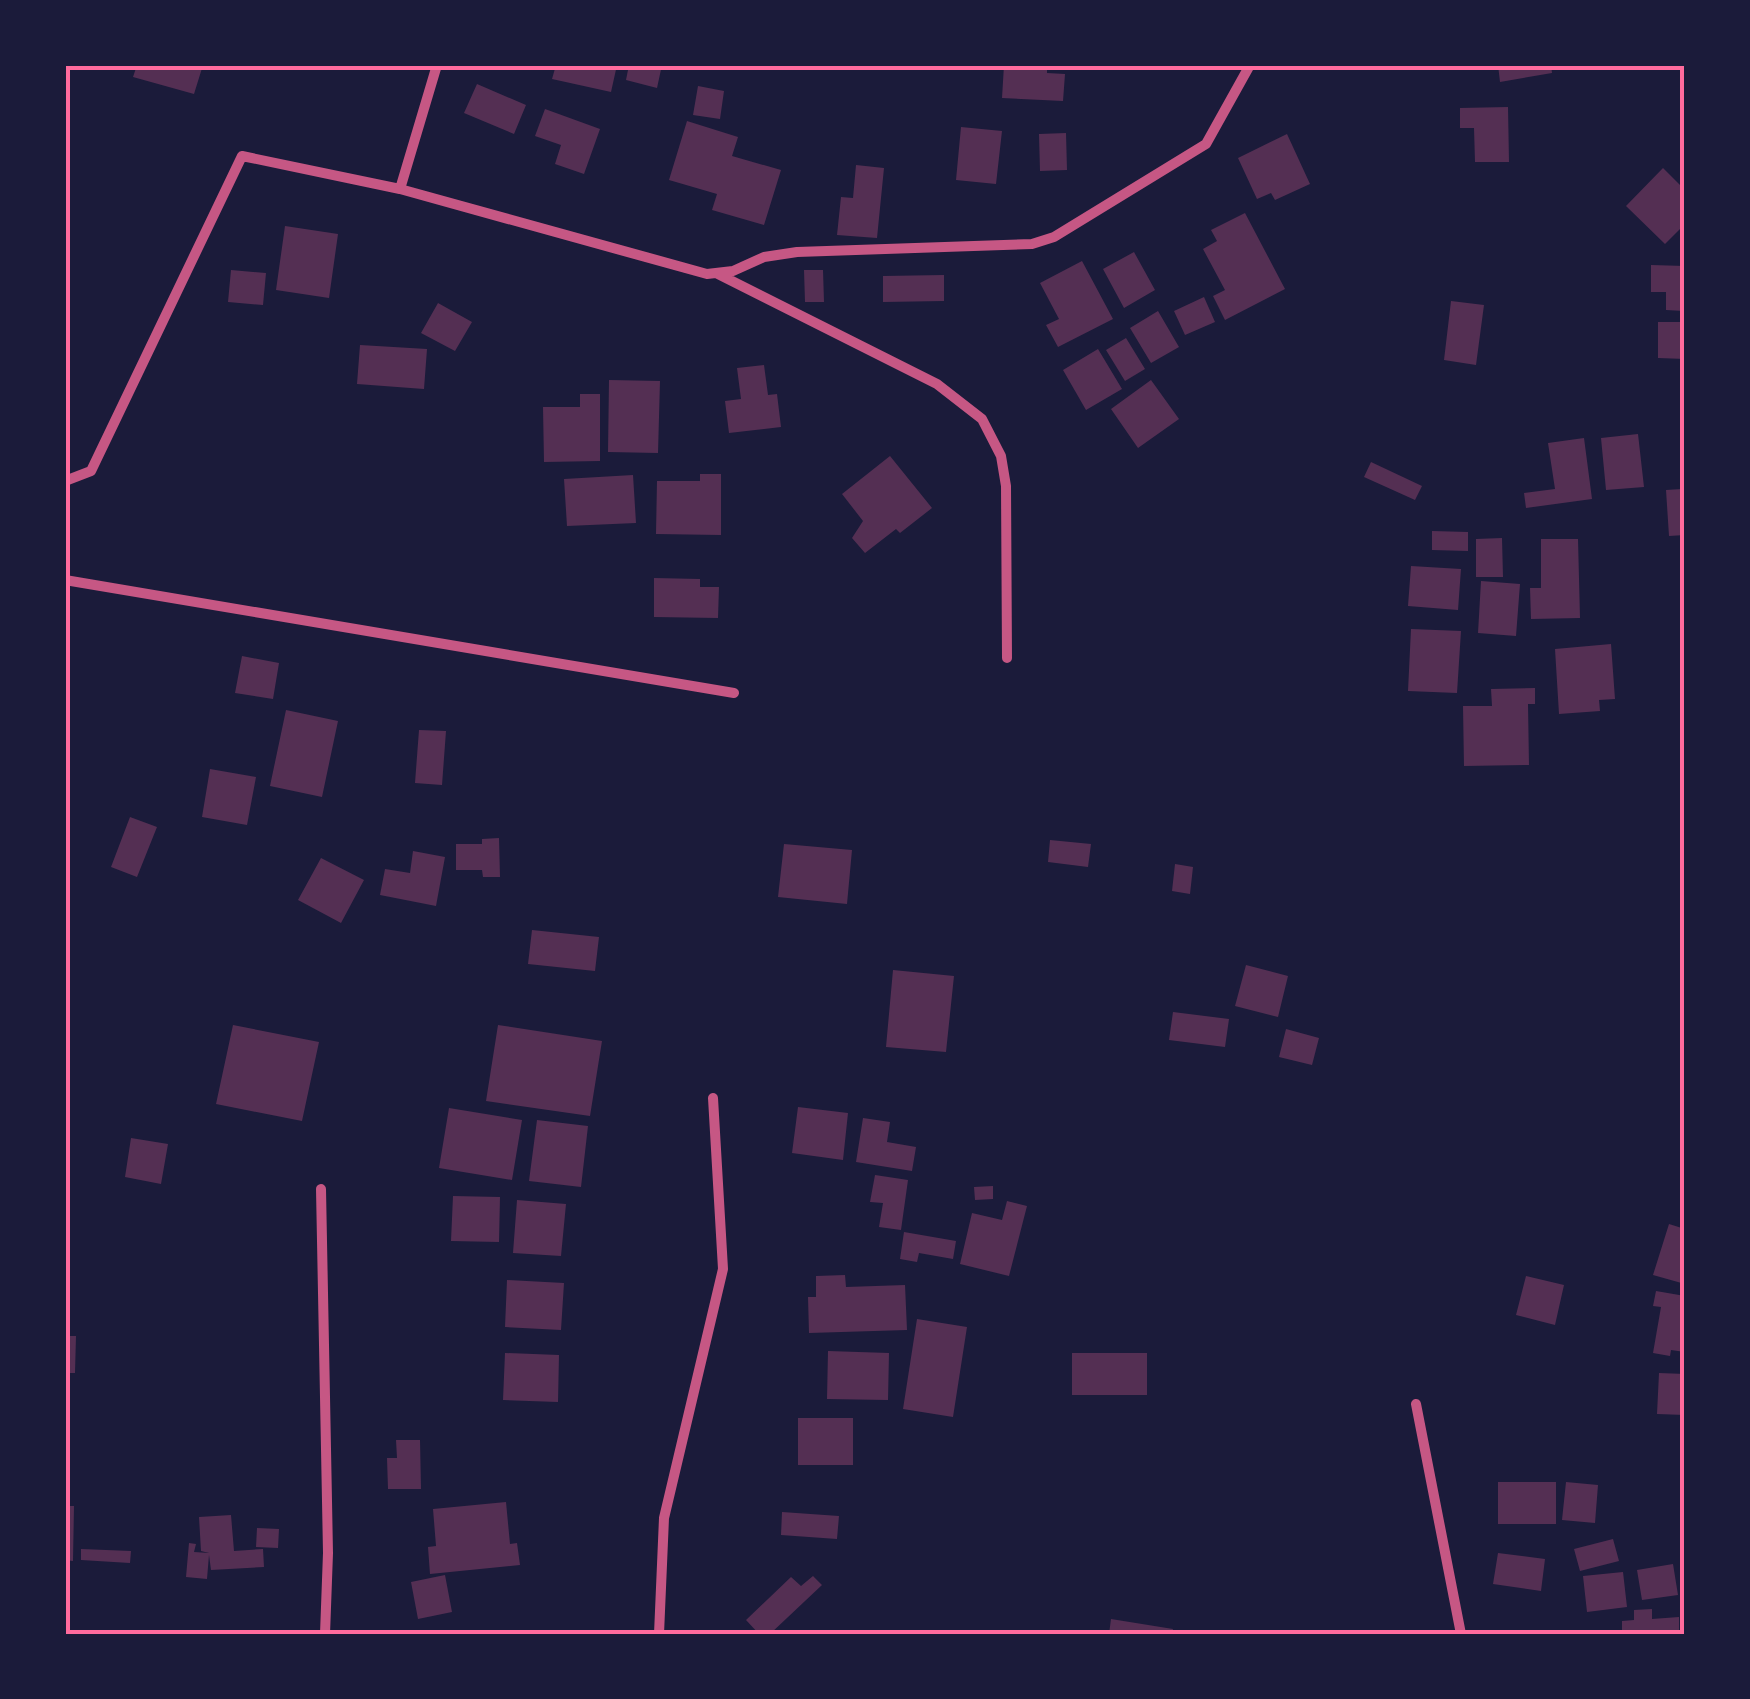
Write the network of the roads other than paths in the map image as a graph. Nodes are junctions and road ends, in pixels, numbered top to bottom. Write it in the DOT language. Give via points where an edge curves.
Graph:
graph roads {
  1 [pos="437,65"];
  2 [pos="1250,65"];
  3 [pos="400,189"];
  4 [pos="717,273"];
  5 [pos="65,481"];
  6 [pos="65,580"];
  7 [pos="1008,658"];
  8 [pos="734,693"];
  9 [pos="712,1098"];
  10 [pos="321,1188"];
  11 [pos="1416,1404"];
  12 [pos="325,1634"];
  13 [pos="659,1634"];
  14 [pos="1462,1634"];
  1 -- 3 [label="street"];
  2 -- 4 [label="street" via="1206,144 1054,237 1032,244 797,252"];
  3 -- 4 [label="street" via="684,271"];
  3 -- 5 [label="street" via="242,156 92,471"];
  4 -- 7 [label="street" via="938,384 982,418 1001,456 1006,486"];
  6 -- 8 [label="street"];
  9 -- 13 [label="street" via="723,1269 664,1518"];
  10 -- 12 [label="street"];
  11 -- 14 [label="street"];
}
